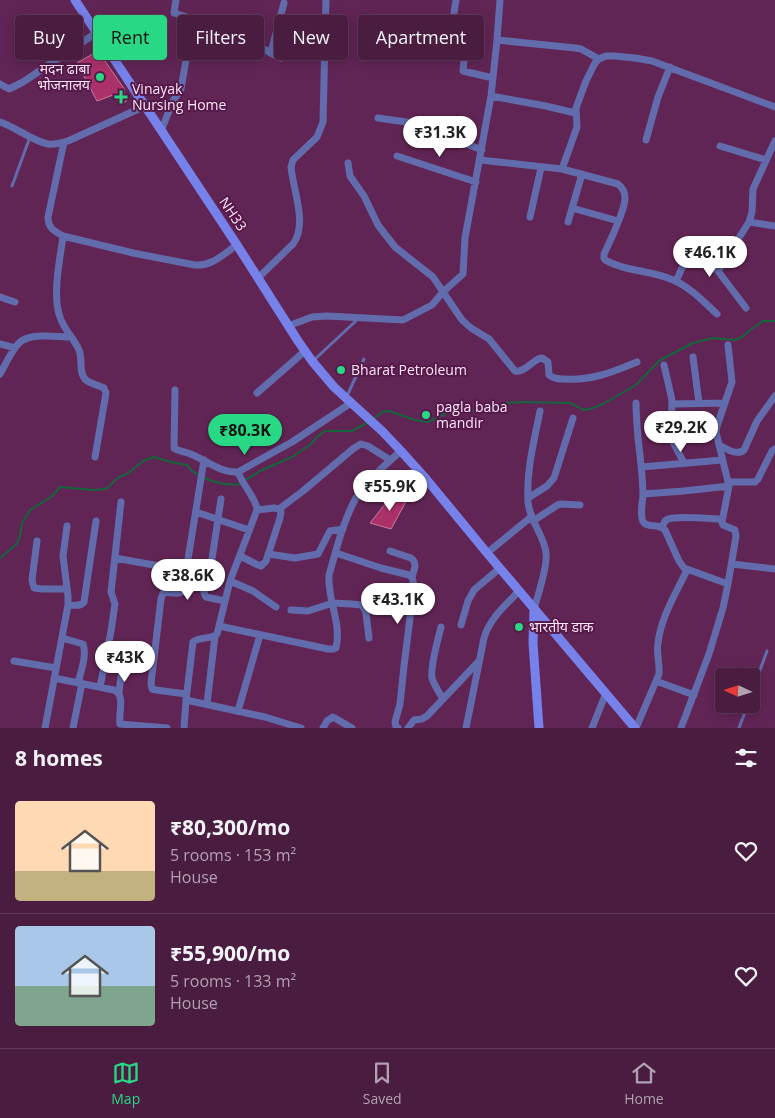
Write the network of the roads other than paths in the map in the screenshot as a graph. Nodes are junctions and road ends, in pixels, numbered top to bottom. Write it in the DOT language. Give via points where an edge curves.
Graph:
graph roads {
  1 [pos="75,0"];
  2 [pos="176,0"];
  3 [pos="326,0"];
  4 [pos="456,0"];
  5 [pos="500,0"];
  6 [pos="284,3"];
  7 [pos="180,15"];
  8 [pos="454,15"];
  9 [pos="93,27"];
  10 [pos="93,34"];
  11 [pos="497,40"];
  12 [pos="264,49"];
  13 [pos="271,52"];
  14 [pos="274,54"];
  15 [pos="599,59"];
  16 [pos="115,60"];
  17 [pos="186,60"];
  18 [pos="464,60"];
  19 [pos="670,67"];
  20 [pos="492,78"];
  21 [pos="0,84"];
  22 [pos="491,96"];
  23 [pos="145,106"];
  24 [pos="775,107"];
  25 [pos="575,113"];
  26 [pos="378,118"];
  27 [pos="1,124"];
  28 [pos="161,131"];
  29 [pos="30,136"];
  30 [pos="646,140"];
  31 [pos="775,141"];
  32 [pos="64,142"];
  33 [pos="720,146"];
  34 [pos="482,150"];
  35 [pos="397,156"];
  36 [pos="480,160"];
  37 [pos="766,160"];
  38 [pos="348,163"];
  39 [pos="541,168"];
  40 [pos="562,170"];
  41 [pos="582,174"];
  42 [pos="476,182"];
  43 [pos="12,186"];
  44 [pos="572,208"];
  45 [pos="530,217"];
  46 [pos="618,221"];
  47 [pos="568,222"];
  48 [pos="749,222"];
  49 [pos="775,226"];
  50 [pos="63,236"];
  51 [pos="237,246"];
  52 [pos="718,271"];
  53 [pos="258,278"];
  54 [pos="676,281"];
  55 [pos="443,292"];
  56 [pos="0,297"];
  57 [pos="15,302"];
  58 [pos="746,308"];
  59 [pos="717,314"];
  60 [pos="360,318"];
  61 [pos="288,326"];
  62 [pos="70,337"];
  63 [pos="0,344"];
  64 [pos="728,346"];
  65 [pos="15,348"];
  66 [pos="305,351"];
  67 [pos="693,356"];
  68 [pos="364,359"];
  69 [pos="312,361"];
  70 [pos="637,362"];
  71 [pos="664,364"];
  72 [pos="0,374"];
  73 [pos="175,390"];
  74 [pos="257,393"];
  75 [pos="775,396"];
  76 [pos="348,401"];
  77 [pos="636,403"];
  78 [pos="698,403"];
  79 [pos="725,403"];
  80 [pos="672,404"];
  81 [pos="540,411"];
  82 [pos="573,418"];
  83 [pos="719,446"];
  84 [pos="775,449"];
  85 [pos="401,451"];
  86 [pos="95,457"];
  87 [pos="204,460"];
  88 [pos="390,460"];
  89 [pos="722,460"];
  90 [pos="684,463"];
  91 [pos="642,467"];
  92 [pos="239,475"];
  93 [pos="728,484"];
  94 [pos="643,494"];
  95 [pos="528,498"];
  96 [pos="221,499"];
  97 [pos="121,502"];
  98 [pos="580,504"];
  99 [pos="278,509"];
  100 [pos="257,510"];
  101 [pos="196,512"];
  102 [pos="532,519"];
  103 [pos="722,519"];
  104 [pos="218,520"];
  105 [pos="96,521"];
  106 [pos="67,526"];
  107 [pos="662,527"];
  108 [pos="343,529"];
  109 [pos="249,530"];
  110 [pos="37,541"];
  111 [pos="390,551"];
  112 [pos="336,553"];
  113 [pos="487,553"];
  114 [pos="268,554"];
  115 [pos="240,556"];
  116 [pos="116,558"];
  117 [pos="732,564"];
  118 [pos="500,568"];
  119 [pos="775,568"];
  120 [pos="687,570"];
  121 [pos="187,571"];
  122 [pos="412,577"];
  123 [pos="230,580"];
  124 [pos="728,584"];
  125 [pos="67,589"];
  126 [pos="519,591"];
  127 [pos="225,601"];
  128 [pos="333,603"];
  129 [pos="68,605"];
  130 [pos="276,607"];
  131 [pos="534,609"];
  132 [pos="291,610"];
  133 [pos="461,625"];
  134 [pos="219,626"];
  135 [pos="441,627"];
  136 [pos="260,635"];
  137 [pos="215,636"];
  138 [pos="62,638"];
  139 [pos="369,638"];
  140 [pos="124,645"];
  141 [pos="767,651"];
  142 [pos="480,660"];
  143 [pos="14,661"];
  144 [pos="56,668"];
  145 [pos="760,670"];
  146 [pos="54,678"];
  147 [pos="656,681"];
  148 [pos="80,683"];
  149 [pos="100,687"];
  150 [pos="119,692"];
  151 [pos="606,694"];
  152 [pos="694,695"];
  153 [pos="186,697"];
  154 [pos="443,699"];
  155 [pos="207,704"];
  156 [pos="238,711"];
  157 [pos="745,713"];
  158 [pos="120,726"];
  159 [pos="46,728"];
  160 [pos="73,728"];
  161 [pos="167,728"];
  162 [pos="184,728"];
  163 [pos="301,728"];
  164 [pos="323,728"];
  165 [pos="352,728"];
  166 [pos="398,728"];
  167 [pos="408,728"];
  168 [pos="466,728"];
  169 [pos="539,728"];
  170 [pos="592,728"];
  171 [pos="635,728"];
  172 [pos="681,728"];
  173 [pos="740,728"];
  1 -- 9 [label="main road, NH33"];
  2 -- 7 [label="street" via="174,13"];
  3 -- 53 [label="street" via="323,122 317,137 293,160 291,167 300,219 299,234 294,244"];
  4 -- 8 [label="street"];
  5 -- 11 [label="street"];
  6 -- 13 [label="street"];
  10 -- 21 [label="street" via="23,82 9,89"];
  11 -- 15 [label="street" via="574,48"];
  11 -- 20 [label="street"];
  12 -- 13 [label="street"];
  13 -- 14 [label="street"];
  15 -- 19 [label="street" via="606,56 635,58"];
  15 -- 25 [label="street" via="586,81"];
  16 -- 23 [label="main road, NH33"];
  17 -- 28 [label="street" via="181,89"];
  18 -- 20 [label="street" via="463,72"];
  19 -- 24 [label="street"];
  19 -- 30 [label="street"];
  20 -- 22 [label="street"];
  22 -- 25 [label="street"];
  22 -- 34 [label="street"];
  23 -- 28 [label="main road, NH33"];
  23 -- 32 [label="street"];
  25 -- 40 [label="street" via="577,127"];
  26 -- 34 [label="street" via="413,123"];
  27 -- 29 [label="street"];
  28 -- 51 [label="main road, NH33"];
  29 -- 32 [label="street" via="48,144"];
  29 -- 43 [label="lane"];
  31 -- 37 [label="street"];
  32 -- 50 [label="street" via="48,217 49,227"];
  33 -- 37 [label="street"];
  34 -- 36 [label="street"];
  35 -- 42 [label="street"];
  36 -- 39 [label="street"];
  36 -- 42 [label="street"];
  37 -- 48 [label="street" via="754,189"];
  38 -- 55 [label="street" via="350,176 378,225 395,247 433,277"];
  39 -- 40 [label="street"];
  39 -- 45 [label="street"];
  40 -- 41 [label="street"];
  41 -- 44 [label="street"];
  41 -- 46 [label="street" via="621,186 625,199"];
  42 -- 55 [label="street" via="465,238 463,274"];
  44 -- 46 [label="street"];
  44 -- 47 [label="street"];
  46 -- 54 [label="street" via="604,254 605,260 624,269"];
  48 -- 49 [label="street"];
  48 -- 52 [label="street"];
  50 -- 51 [label="street" via="133,254 202,266"];
  50 -- 62 [label="street" via="56,294 59,316"];
  51 -- 53 [label="main road, NH33"];
  52 -- 54 [label="street" via="698,249 693,248"];
  52 -- 58 [label="street"];
  53 -- 61 [label="main road, NH33"];
  54 -- 59 [label="street"];
  55 -- 60 [label="street" via="432,305 403,320"];
  55 -- 70 [label="street" via="462,320 490,339 515,371 521,371 542,358 548,362 550,377 582,379"];
  56 -- 57 [label="street"];
  60 -- 61 [label="street" via="312,317"];
  60 -- 69 [label="lane"];
  61 -- 66 [label="main road, NH33"];
  62 -- 65 [label="street" via="32,336"];
  62 -- 86 [label="street" via="81,354 84,378 105,391"];
  63 -- 65 [label="street"];
  64 -- 79 [label="street" via="732,382"];
  65 -- 72 [label="street"];
  66 -- 69 [label="main road, NH33"];
  66 -- 74 [label="street"];
  67 -- 78 [label="street"];
  68 -- 76 [label="lane"];
  69 -- 76 [label="main road, NH33"];
  71 -- 80 [label="street"];
  73 -- 87 [label="street" via="174,448"];
  75 -- 83 [label="street" via="757,421 741,453"];
  76 -- 85 [label="main road, NH33"];
  76 -- 92 [label="street"];
  77 -- 91 [label="street"];
  78 -- 79 [label="street"];
  78 -- 80 [label="street"];
  79 -- 83 [label="street" via="717,426"];
  80 -- 90 [label="street" via="671,438"];
  81 -- 95 [label="street" via="530,462"];
  82 -- 95 [label="street" via="554,478"];
  83 -- 89 [label="street"];
  84 -- 93 [label="street" via="755,482"];
  85 -- 88 [label="street"];
  85 -- 113 [label="main road, NH33"];
  87 -- 92 [label="street"];
  87 -- 101 [label="street"];
  88 -- 99 [label="street" via="361,444"];
  88 -- 108 [label="street" via="356,496"];
  89 -- 90 [label="street"];
  89 -- 93 [label="street"];
  90 -- 91 [label="street"];
  91 -- 94 [label="street"];
  92 -- 100 [label="street"];
  93 -- 94 [label="street"];
  93 -- 103 [label="street"];
  94 -- 107 [label="street" via="644,523"];
  95 -- 102 [label="street"];
  96 -- 104 [label="street"];
  97 -- 116 [label="street"];
  98 -- 102 [label="street" via="560,504"];
  99 -- 100 [label="street"];
  99 -- 114 [label="street" via="280,518"];
  100 -- 109 [label="street"];
  101 -- 104 [label="street"];
  101 -- 121 [label="street"];
  102 -- 113 [label="street"];
  102 -- 131 [label="street" via="545,547 546,559"];
  103 -- 107 [label="street" via="670,519"];
  103 -- 117 [label="street" via="723,526 736,533"];
  104 -- 109 [label="street"];
  104 -- 127 [label="street" via="204,595"];
  105 -- 129 [label="street" via="84,602 82,605"];
  106 -- 125 [label="street" via="63,556"];
  107 -- 120 [label="street"];
  108 -- 112 [label="street"];
  108 -- 114 [label="street" via="330,531 318,554 295,558"];
  109 -- 115 [label="street"];
  110 -- 125 [label="street" via="32,580 34,588"];
  111 -- 122 [label="street" via="414,561"];
  112 -- 122 [label="street"];
  112 -- 128 [label="street" via="328,584"];
  113 -- 118 [label="main road, NH33"];
  114 -- 115 [label="street" via="262,566"];
  115 -- 123 [label="street"];
  116 -- 121 [label="street"];
  116 -- 149 [label="street" via="112,631"];
  117 -- 119 [label="street"];
  117 -- 124 [label="street"];
  118 -- 126 [label="main road, NH33"];
  118 -- 133 [label="street" via="474,590"];
  120 -- 124 [label="street"];
  120 -- 147 [label="street" via="658,639 660,667"];
  121 -- 153 [label="street" via="182,592 166,592 161,596 151,683 156,690"];
  122 -- 166 [label="street" via="414,586 395,722"];
  123 -- 127 [label="street"];
  123 -- 130 [label="street"];
  124 -- 152 [label="street"];
  125 -- 129 [label="street"];
  126 -- 131 [label="main road, NH33"];
  126 -- 142 [label="street" via="491,621"];
  127 -- 134 [label="street"];
  128 -- 132 [label="street" via="308,610"];
  128 -- 136 [label="street" via="336,648"];
  128 -- 139 [label="street" via="358,604 364,608"];
  129 -- 138 [label="street"];
  131 -- 151 [label="main road, NH33"];
  131 -- 169 [label="main road"];
  134 -- 136 [label="street"];
  134 -- 137 [label="street"];
  135 -- 154 [label="street" via="432,677"];
  136 -- 156 [label="street"];
  137 -- 153 [label="street" via="193,642"];
  137 -- 155 [label="street"];
  138 -- 144 [label="street"];
  138 -- 148 [label="street" via="84,646"];
  140 -- 150 [label="street"];
  141 -- 145 [label="lane"];
  142 -- 154 [label="street"];
  142 -- 168 [label="street"];
  143 -- 144 [label="street"];
  144 -- 146 [label="street"];
  146 -- 148 [label="street"];
  146 -- 159 [label="street"];
  147 -- 152 [label="street"];
  147 -- 171 [label="street"];
  148 -- 149 [label="street"];
  148 -- 160 [label="street"];
  149 -- 150 [label="street"];
  150 -- 158 [label="street"];
  151 -- 170 [label="street"];
  151 -- 171 [label="main road, NH33"];
  152 -- 172 [label="street"];
  153 -- 155 [label="street"];
  153 -- 162 [label="street"];
  154 -- 167 [label="street" via="422,719 412,721"];
  155 -- 156 [label="street"];
  156 -- 163 [label="street"];
  157 -- 173 [label="lane"];
  158 -- 161 [label="street"];
  164 -- 165 [label="street" via="333,717"];
}
